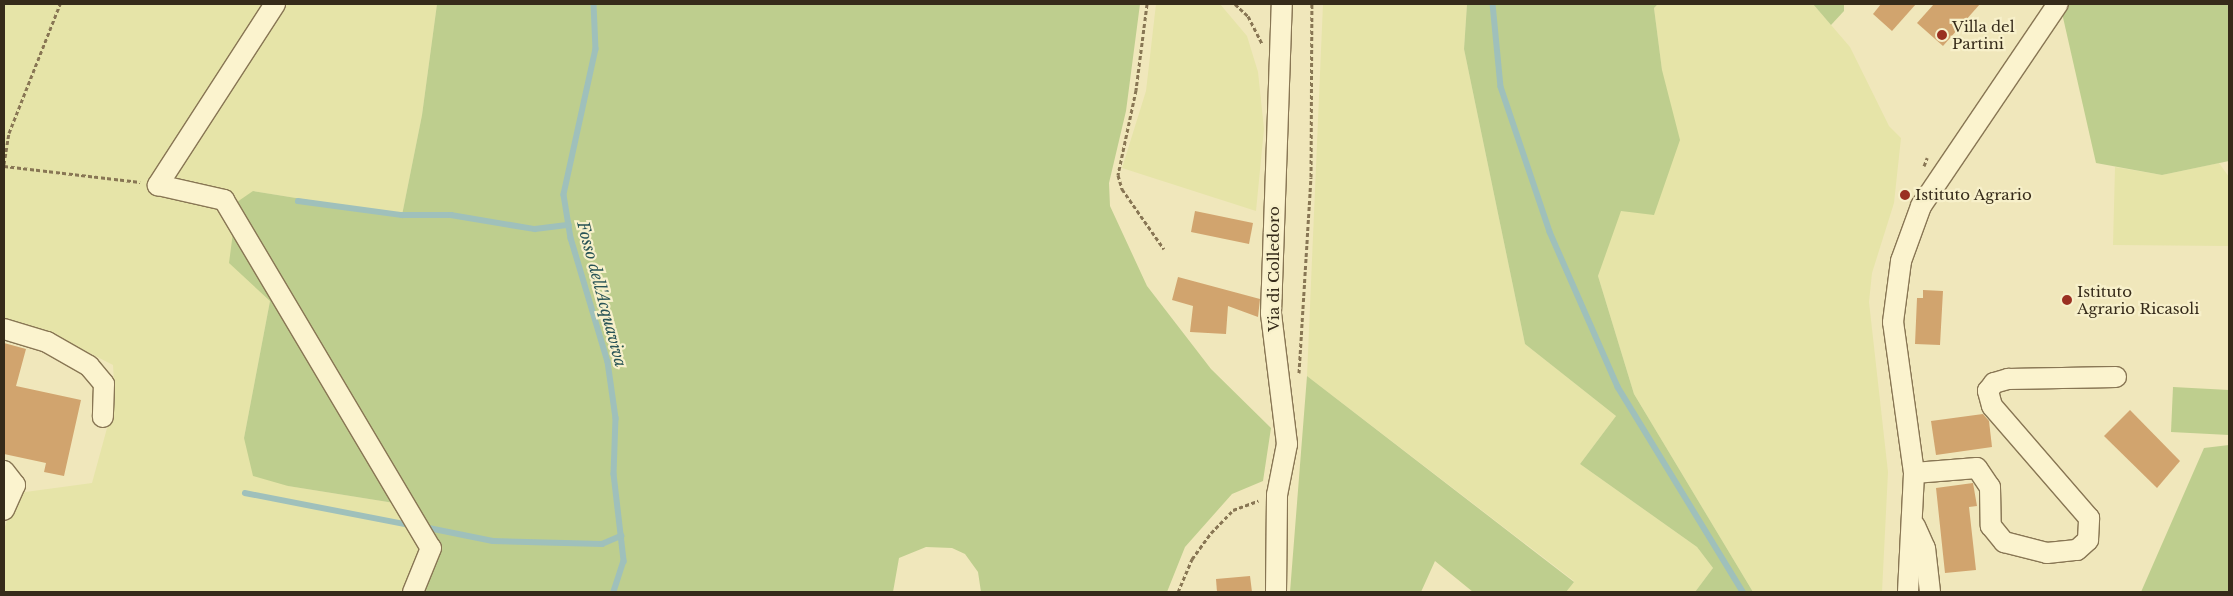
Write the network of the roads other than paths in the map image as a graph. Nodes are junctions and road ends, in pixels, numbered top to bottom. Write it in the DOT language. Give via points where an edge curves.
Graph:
graph roads {
  1 [pos="275,4"];
  2 [pos="1282,4"];
  3 [pos="2058,4"];
  4 [pos="4,329"];
  5 [pos="2116,377"];
  6 [pos="103,417"];
  7 [pos="1914,473"];
  8 [pos="9,478"];
  9 [pos="4,510"];
  10 [pos="1913,522"];
  11 [pos="413,592"];
  12 [pos="1276,592"];
  13 [pos="1908,592"];
  14 [pos="1930,592"];
  1 -- 11 [label="street" via="158,184 224,200 431,548"];
  2 -- 12 [label="street, Via di Colledoro" via="1271,312 1286,444 1277,495"];
  3 -- 7 [label="street" via="1930,191 1908,235 1895,286 1893,322"];
  4 -- 6 [label="street" via="47,342 89,366 104,384"];
  5 -- 7 [label="street" via="2008,379 1994,383 1988,391 1992,406 2089,518 2088,540 2077,550 2047,553 2004,542 1991,526 1988,479 1977,468"];
  7 -- 10 [label="street"];
  8 -- 9 [label="street"];
  10 -- 13 [label="street"];
  10 -- 14 [label="street" via="1925,548"];
}
